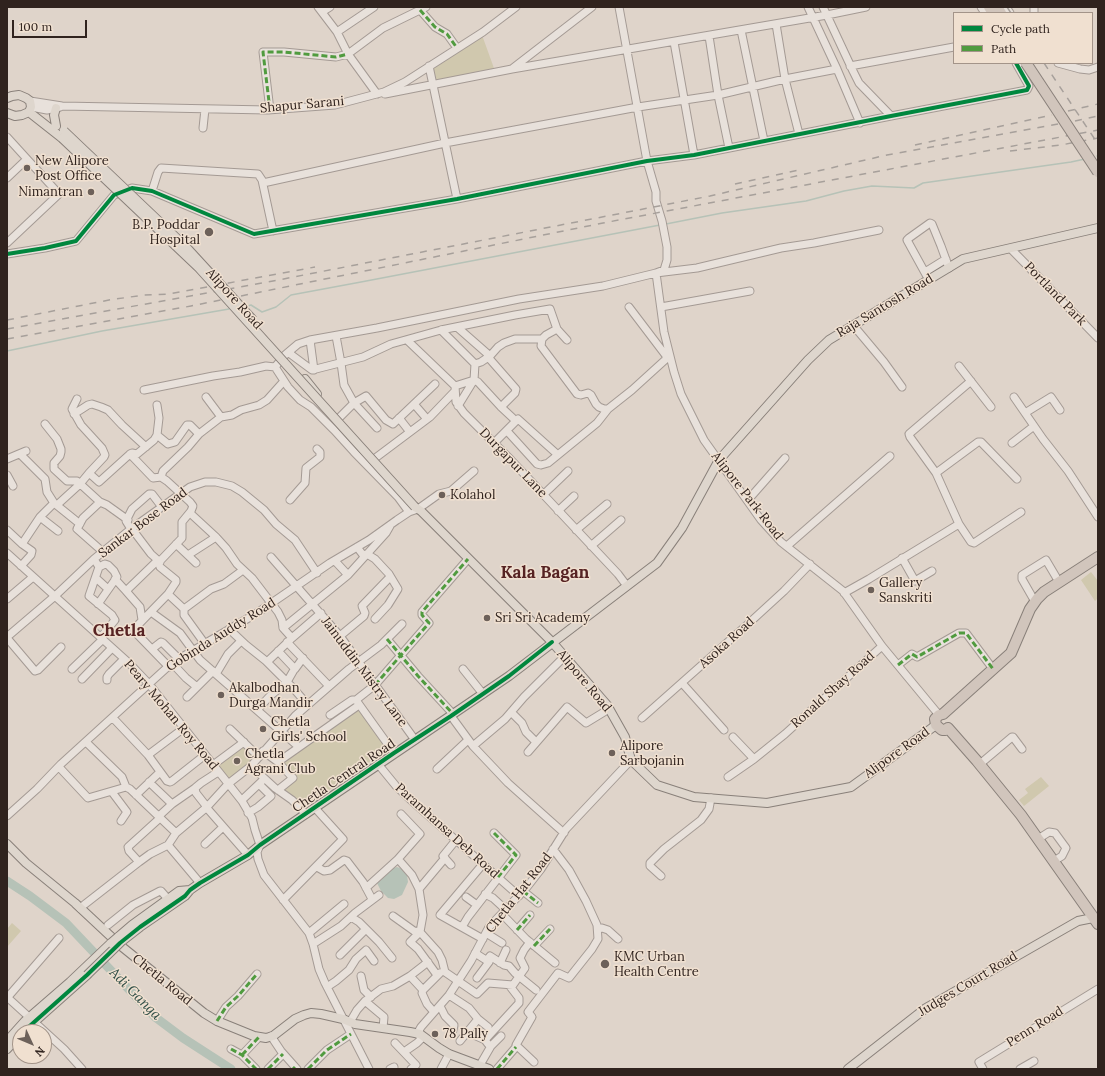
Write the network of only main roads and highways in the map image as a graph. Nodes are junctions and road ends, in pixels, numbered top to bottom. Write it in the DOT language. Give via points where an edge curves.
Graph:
graph roads {
  1 [pos="1027,64"];
  2 [pos="1035,64"];
  3 [pos="7,98"];
  4 [pos="30,107"];
  5 [pos="59,107"];
  6 [pos="7,113"];
  7 [pos="56,126"];
  8 [pos="63,134"];
  9 [pos="1098,162"];
  10 [pos="1098,172"];
  11 [pos="1098,228"];
  12 [pos="719,460"];
  13 [pos="414,508"];
  14 [pos="1098,558"];
  15 [pos="552,642"];
  16 [pos="941,714"];
  17 [pos="936,725"];
  18 [pos="948,728"];
  19 [pos="7,844"];
  20 [pos="188,893"];
  21 [pos="1096,919"];
  22 [pos="120,939"];
  23 [pos="86,972"];
  24 [pos="32,1020"];
  25 [pos="29,1024"];
  26 [pos="7,1041"];
  27 [pos="483,1067"];
  28 [pos="845,1068"];
  1 -- 10 [label="highway, bridge"];
  2 -- 9 [label="highway"];
  3 -- 4 [label="main road" via="19,95 26,98"];
  4 -- 6 [label="main road" via="22,115"];
  4 -- 7 [label="main road, Alipore Road"];
  4 -- 8 [label="main road, Alipore Road"];
  5 -- 7 [label="main road" via="54,115"];
  7 -- 8 [label="main road, Alipore Road"];
  8 -- 13 [label="main road, Alipore Road, bridge" via="198,267"];
  8 -- 13 [label="main road, Alipore Road, bridge" via="158,219 204,266 305,379"];
  11 -- 12 [label="main road, Raja Santosh Road" via="963,259 949,268 927,276 818,349"];
  12 -- 15 [label="main road, Chetla Central Road" via="682,528 660,560"];
  13 -- 15 [label="main road, Alipore Road"];
  14 -- 16 [label="highway" via="1044,592 1030,609 1011,653"];
  15 -- 17 [label="main road, Alipore Road" via="607,705 625,737 631,760 657,785 694,797 767,803 851,786"];
  15 -- 20 [label="main road, Chetla Central Road" via="509,676 248,855 200,883"];
  16 -- 17 [label="highway, Alipore Road" via="935,719"];
  16 -- 18 [label="highway" via="949,718 951,726"];
  17 -- 18 [label="highway, Alipore Road" via="942,730"];
  18 -- 21 [label="highway, Alipore Road" via="1021,815"];
  19 -- 27 [label="main road, Chetla Road" via="121,946 217,1021 254,1036 266,1038 295,1019 311,1013 355,1024 420,1035 449,1054"];
  20 -- 22 [label="main road, Chetla Central Road"];
  20 -- 22 [label="main road" via="179,891 132,925"];
  21 -- 28 [label="main road, Judges Court Road" via="1078,921 926,1008 855,1064 849,1064"];
  22 -- 23 [label="main road, bridge"];
  23 -- 24 [label="main road"];
  23 -- 24 [label="main road" via="41,1015"];
  24 -- 25 [label="main road"];
  24 -- 26 [label="main road"];
}
